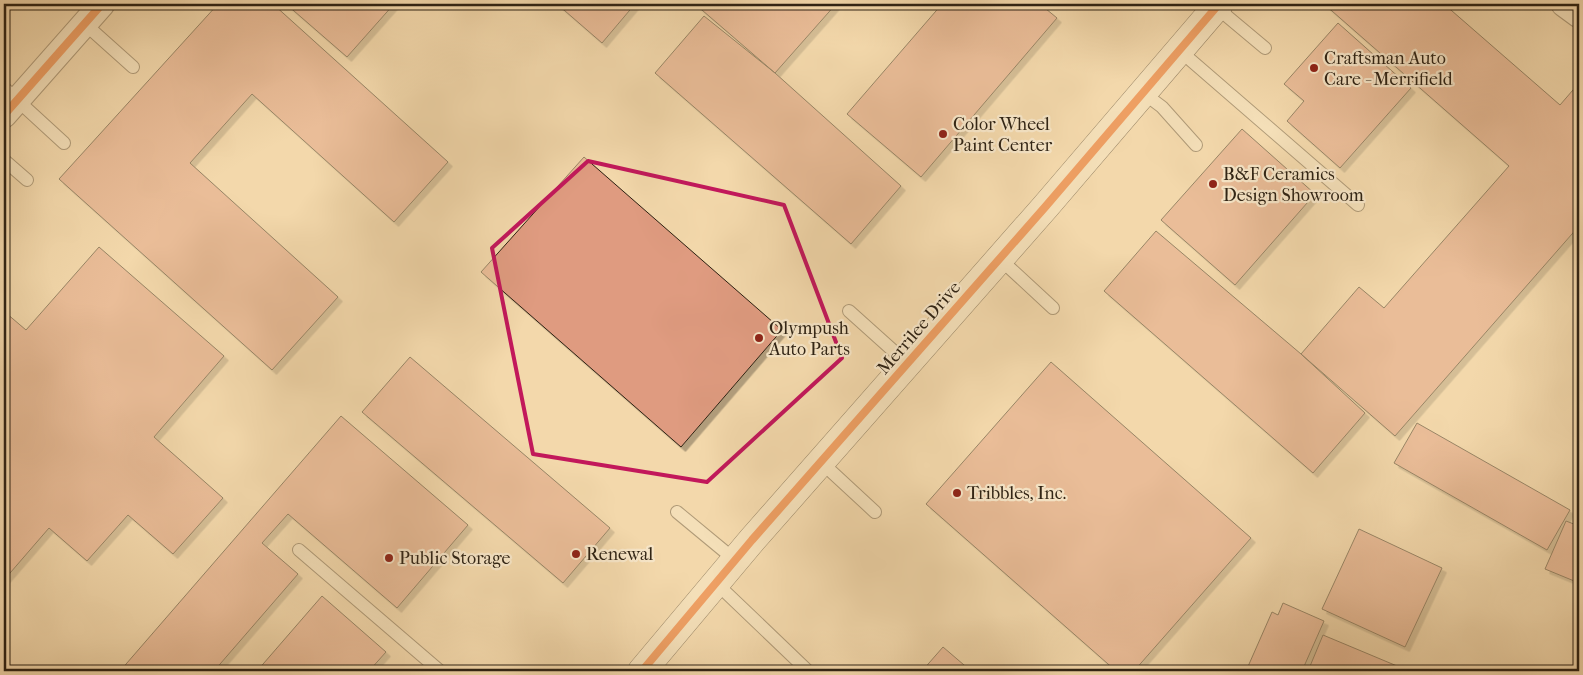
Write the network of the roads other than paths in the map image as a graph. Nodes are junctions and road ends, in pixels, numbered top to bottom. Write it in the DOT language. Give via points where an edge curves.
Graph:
graph roads {
  1 [pos="102,4"];
  2 [pos="1564,4"];
  3 [pos="1215,5"];
  4 [pos="1579,14"];
  5 [pos="85,24"];
  6 [pos="1265,48"];
  7 [pos="1179,50"];
  8 [pos="132,67"];
  9 [pos="1142,92"];
  10 [pos="8,101"];
  11 [pos="64,143"];
  12 [pos="1196,146"];
  13 [pos="4,160"];
  14 [pos="27,180"];
  15 [pos="1358,205"];
  16 [pos="1000,259"];
  17 [pos="1053,308"];
  18 [pos="849,311"];
  19 [pos="908,364"];
  20 [pos="821,462"];
  21 [pos="677,512"];
  22 [pos="875,512"];
  23 [pos="298,550"];
  24 [pos="735,560"];
  25 [pos="716,583"];
  26 [pos="440,671"];
  27 [pos="642,671"];
  28 [pos="808,671"];
  1 -- 5 [label="street"];
  2 -- 4 [label="street"];
  3 -- 6 [label="lane"];
  3 -- 7 [label="street, Merrilee Drive"];
  5 -- 8 [label="lane"];
  5 -- 10 [label="street"];
  7 -- 9 [label="street, Merrilee Drive"];
  7 -- 15 [label="lane"];
  9 -- 12 [label="lane" via="1162,107"];
  9 -- 16 [label="street, Merrilee Drive"];
  10 -- 11 [label="lane"];
  13 -- 14 [label="lane"];
  16 -- 17 [label="lane"];
  16 -- 19 [label="street, Merrilee Drive"];
  18 -- 19 [label="lane"];
  19 -- 20 [label="street, Merrilee Drive"];
  20 -- 22 [label="lane"];
  20 -- 24 [label="street, Merrilee Drive"];
  21 -- 24 [label="lane"];
  23 -- 26 [label="lane"];
  24 -- 25 [label="street, Merrilee Drive"];
  25 -- 27 [label="street, Merrilee Drive"];
  25 -- 28 [label="lane"];
}
